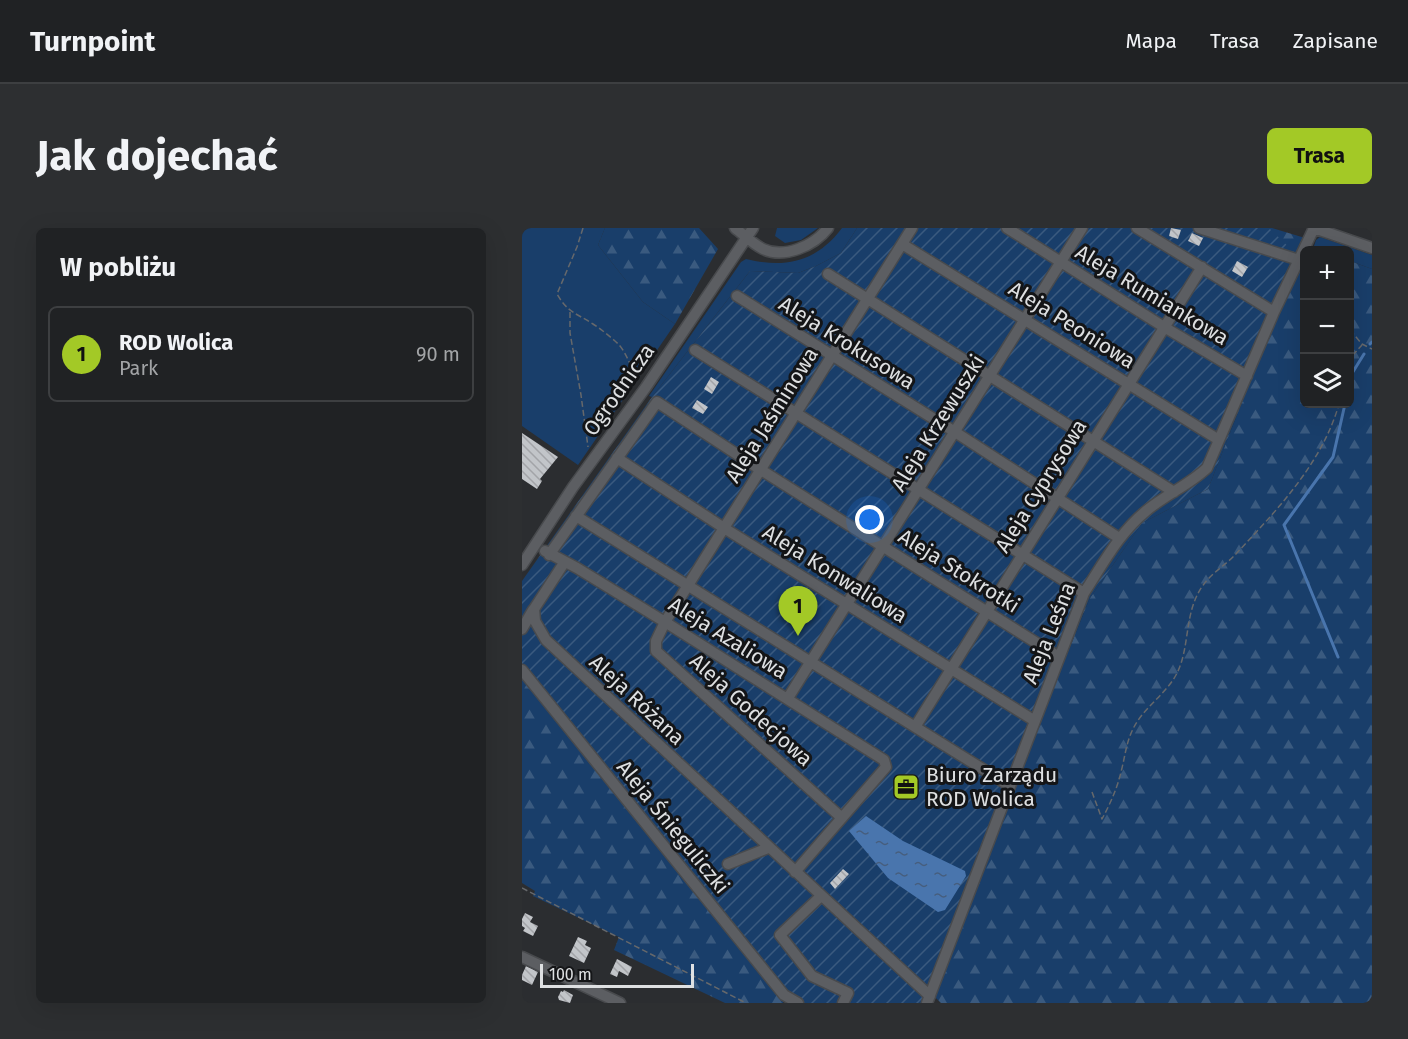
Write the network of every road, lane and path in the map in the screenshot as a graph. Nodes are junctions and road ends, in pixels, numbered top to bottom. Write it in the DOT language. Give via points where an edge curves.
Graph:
graph roads {
  1 [pos="583,228"];
  2 [pos="735,228"];
  3 [pos="828,228"];
  4 [pos="912,228"];
  5 [pos="1007,228"];
  6 [pos="1082,228"];
  7 [pos="1137,228"];
  8 [pos="1199,228"];
  9 [pos="1314,228"];
  10 [pos="750,233"];
  11 [pos="902,244"];
  12 [pos="1305,246"];
  13 [pos="1372,248"];
  14 [pos="1300,257"];
  15 [pos="1061,262"];
  16 [pos="1202,267"];
  17 [pos="828,274"];
  18 [pos="737,296"];
  19 [pos="868,298"];
  20 [pos="570,312"];
  21 [pos="1274,312"];
  22 [pos="1026,319"];
  23 [pos="1164,327"];
  24 [pos="1354,335"];
  25 [pos="1362,344"];
  26 [pos="1372,349"];
  27 [pos="695,350"];
  28 [pos="1354,354"];
  29 [pos="832,357"];
  30 [pos="990,375"];
  31 [pos="1247,376"];
  32 [pos="1129,383"];
  33 [pos="646,387"];
  34 [pos="1337,408"];
  35 [pos="796,414"];
  36 [pos="955,432"];
  37 [pos="1094,440"];
  38 [pos="1220,440"];
  39 [pos="617,458"];
  40 [pos="592,461"];
  41 [pos="761,470"];
  42 [pos="919,490"];
  43 [pos="1174,492"];
  44 [pos="1057,498"];
  45 [pos="576,516"];
  46 [pos="724,528"];
  47 [pos="1119,538"];
  48 [pos="883,546"];
  49 [pos="1022,555"];
  50 [pos="564,562"];
  51 [pos="522,565"];
  52 [pos="689,585"];
  53 [pos="1084,593"];
  54 [pos="848,604"];
  55 [pos="534,609"];
  56 [pos="987,611"];
  57 [pos="665,622"];
  58 [pos="522,629"];
  59 [pos="1059,657"];
  60 [pos="812,661"];
  61 [pos="522,669"];
  62 [pos="951,669"];
  63 [pos="788,698"];
  64 [pos="1035,721"];
  65 [pos="915,727"];
  66 [pos="1010,786"];
  67 [pos="1092,792"];
  68 [pos="842,818"];
  69 [pos="768,848"];
  70 [pos="728,864"];
  71 [pos="795,872"];
  72 [pos="522,888"];
  73 [pos="821,896"];
  74 [pos="522,957"];
  75 [pos="928,1000"];
  76 [pos="620,1003"];
  77 [pos="746,1003"];
  78 [pos="798,1003"];
  79 [pos="843,1003"];
  1 -- 20 [label="path" via="557,294"];
  2 -- 10 [label="street"];
  3 -- 10 [label="street" via="806,245 786,252 763,249"];
  4 -- 11 [label="street, Aleja Jaśminowa"];
  5 -- 15 [label="street, Aleja Rumiankowa"];
  6 -- 15 [label="street, Aleja Krzewuszki"];
  7 -- 16 [label="street"];
  8 -- 14 [label="street"];
  9 -- 12 [label="street, Aleja Leśna"];
  9 -- 13 [label="street"];
  10 -- 33 [label="street, Ogrodnicza"];
  11 -- 19 [label="street, Aleja Jaśminowa"];
  11 -- 22 [label="street, Aleja Peoniowa"];
  14 -- 21 [label="street, Aleja Leśna"];
  15 -- 22 [label="street, Aleja Krzewuszki"];
  15 -- 23 [label="street, Aleja Rumiankowa"];
  16 -- 21 [label="street"];
  16 -- 23 [label="street, Aleja Cyprysowa"];
  17 -- 19 [label="street"];
  18 -- 29 [label="street, Aleja Krokusowa"];
  19 -- 29 [label="street, Aleja Jaśminowa"];
  19 -- 30 [label="street"];
  20 -- 33 [label="path" via="591,322 617,343"];
  20 -- 40 [label="path" via="570,333"];
  21 -- 31 [label="street, Aleja Leśna"];
  22 -- 30 [label="street, Aleja Krzewuszki"];
  22 -- 32 [label="street, Aleja Peoniowa"];
  23 -- 31 [label="street, Aleja Rumiankowa"];
  23 -- 32 [label="street, Aleja Cyprysowa"];
  24 -- 25 [label="path"];
  25 -- 26 [label="path"];
  25 -- 28 [label="path"];
  27 -- 35 [label="street"];
  29 -- 35 [label="street, Aleja Jaśminowa"];
  29 -- 36 [label="street, Aleja Krokusowa"];
  30 -- 36 [label="street, Aleja Krzewuszki"];
  30 -- 37 [label="street"];
  31 -- 38 [label="street, Aleja Leśna"];
  32 -- 37 [label="street, Aleja Cyprysowa"];
  32 -- 38 [label="street, Aleja Peoniowa"];
  33 -- 40 [label="street, Ogrodnicza"];
  34 -- 67 [label="path" via="1309,469 1260,528 1204,584 1189,619 1176,675 1134,726 1118,783 1102,819"];
  35 -- 41 [label="street, Aleja Jaśminowa"];
  35 -- 42 [label="street"];
  36 -- 42 [label="street, Aleja Krzewuszki"];
  36 -- 44 [label="street, Aleja Krokusowa"];
  37 -- 43 [label="street"];
  37 -- 44 [label="street, Aleja Cyprysowa"];
  38 -- 43 [label="street, Aleja Leśna" via="1208,468"];
  39 -- 41 [label="street, Aleja Stokrotki" via="657,402"];
  39 -- 45 [label="street"];
  39 -- 46 [label="street, Aleja Konwaliowa"];
  40 -- 51 [label="street, Ogrodnicza"];
  41 -- 46 [label="street, Aleja Jaśminowa"];
  41 -- 48 [label="street, Aleja Stokrotki"];
  42 -- 48 [label="street, Aleja Krzewuszki"];
  42 -- 49 [label="street"];
  43 -- 47 [label="street, Aleja Leśna" via="1148,509"];
  44 -- 47 [label="street, Aleja Krokusowa"];
  44 -- 49 [label="street, Aleja Cyprysowa"];
  45 -- 50 [label="street, Aleja Azaliowa" via="547,553"];
  45 -- 52 [label="street"];
  46 -- 52 [label="street, Aleja Jaśminowa"];
  46 -- 54 [label="street, Aleja Konwaliowa"];
  47 -- 53 [label="street, Aleja Leśna"];
  48 -- 54 [label="street, Aleja Krzewuszki"];
  48 -- 56 [label="street, Aleja Stokrotki"];
  49 -- 53 [label="street"];
  49 -- 56 [label="street, Aleja Cyprysowa"];
  50 -- 55 [label="street"];
  50 -- 57 [label="street, Aleja Azaliowa"];
  52 -- 57 [label="street, Aleja Jaśminowa"];
  52 -- 60 [label="street"];
  53 -- 59 [label="street, Aleja Leśna"];
  54 -- 60 [label="street, Aleja Krzewuszki"];
  54 -- 62 [label="street, Aleja Konwaliowa"];
  55 -- 58 [label="street"];
  55 -- 69 [label="street, Aleja Różana" via="539,631 559,654"];
  56 -- 59 [label="street, Aleja Stokrotki"];
  56 -- 62 [label="street, Aleja Cyprysowa"];
  57 -- 63 [label="street, Aleja Azaliowa"];
  57 -- 68 [label="street, Aleja Godecjowa" via="656,651"];
  59 -- 64 [label="street, Aleja Leśna"];
  60 -- 63 [label="street, Aleja Krzewuszki"];
  60 -- 65 [label="street"];
  61 -- 78 [label="street, Aleja Śnieguliczki" via="784,995"];
  62 -- 64 [label="street, Aleja Konwaliowa"];
  62 -- 65 [label="street, Aleja Cyprysowa"];
  63 -- 68 [label="street, Aleja Azaliowa" via="886,764"];
  64 -- 66 [label="street, Aleja Leśna"];
  65 -- 66 [label="street"];
  66 -- 75 [label="street, Aleja Leśna"];
  68 -- 71 [label="street"];
  69 -- 70 [label="street"];
  69 -- 71 [label="street, Aleja Różana"];
  71 -- 73 [label="street, Aleja Różana"];
  72 -- 77 [label="path"];
  73 -- 75 [label="street, Aleja Różana"];
  73 -- 79 [label="street" via="780,935 812,976 848,993"];
  74 -- 76 [label="street"];
}
